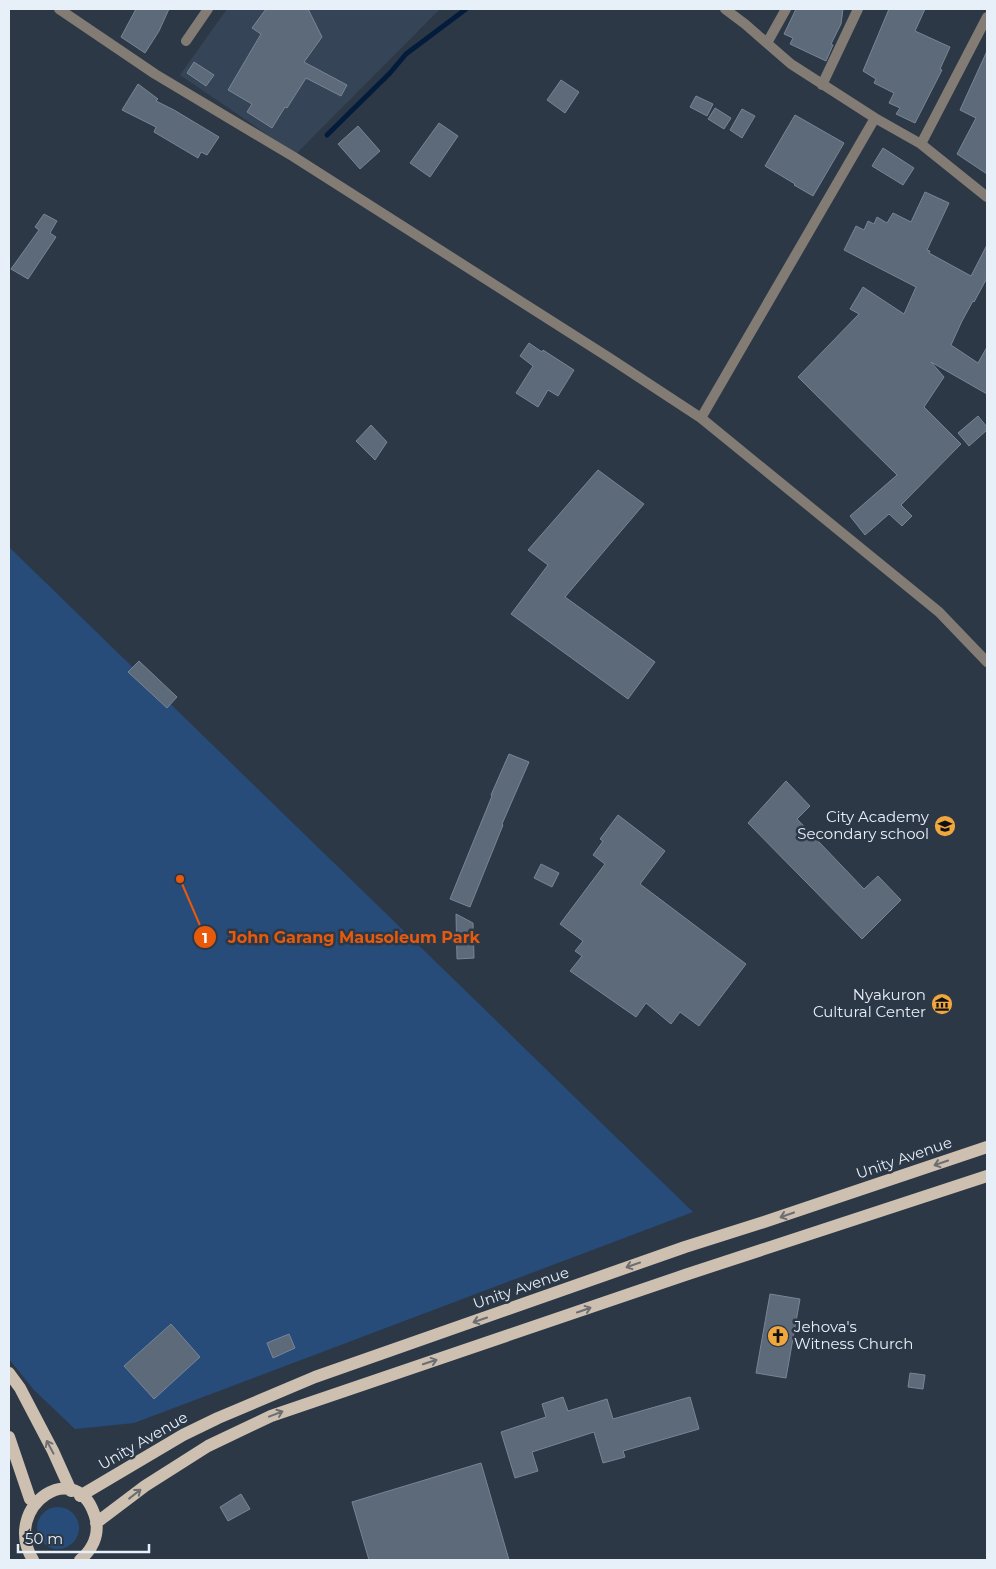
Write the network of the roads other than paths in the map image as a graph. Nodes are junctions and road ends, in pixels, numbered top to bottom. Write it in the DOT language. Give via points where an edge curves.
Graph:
graph roads {
  1 [pos="59,9"];
  2 [pos="208,9"];
  3 [pos="725,9"];
  4 [pos="786,9"];
  5 [pos="858,9"];
  6 [pos="987,17"];
  7 [pos="186,41"];
  8 [pos="767,44"];
  9 [pos="822,85"];
  10 [pos="875,118"];
  11 [pos="922,144"];
  12 [pos="987,197"];
  13 [pos="701,418"];
  14 [pos="987,662"];
  15 [pos="987,1147"];
  16 [pos="987,1176"];
  17 [pos="9,1372"];
  18 [pos="9,1437"];
  19 [pos="75,1493"];
  20 [pos="30,1499"];
  21 [pos="96,1523"];
  22 [pos="33,1560"];
  23 [pos="80,1560"];
  1 -- 13 [label="street" via="155,74 294,157"];
  2 -- 7 [label="street"];
  3 -- 8 [label="street"];
  4 -- 8 [label="street"];
  5 -- 9 [label="street"];
  6 -- 11 [label="street"];
  8 -- 9 [label="street"];
  9 -- 10 [label="street"];
  10 -- 11 [label="street"];
  10 -- 13 [label="street"];
  11 -- 12 [label="street"];
  13 -- 14 [label="street" via="938,612"];
  15 -- 19 [label="main road, Unity Avenue, one-way" via="685,1247 315,1377 218,1418"];
  21 -- 16 [label="main road, one-way" via="145,1486 208,1446 271,1416"];
  19 -- 17 [label="main road, one-way"];
  18 -- 20 [label="main road"];
  19 -- 20 [label="main road" via="49,1489"];
  19 -- 21 [label="main road" via="88,1503"];
  20 -- 22 [label="main road" via="19,1517 15,1532"];
  21 -- 23 [label="main road" via="92,1547"];
}
